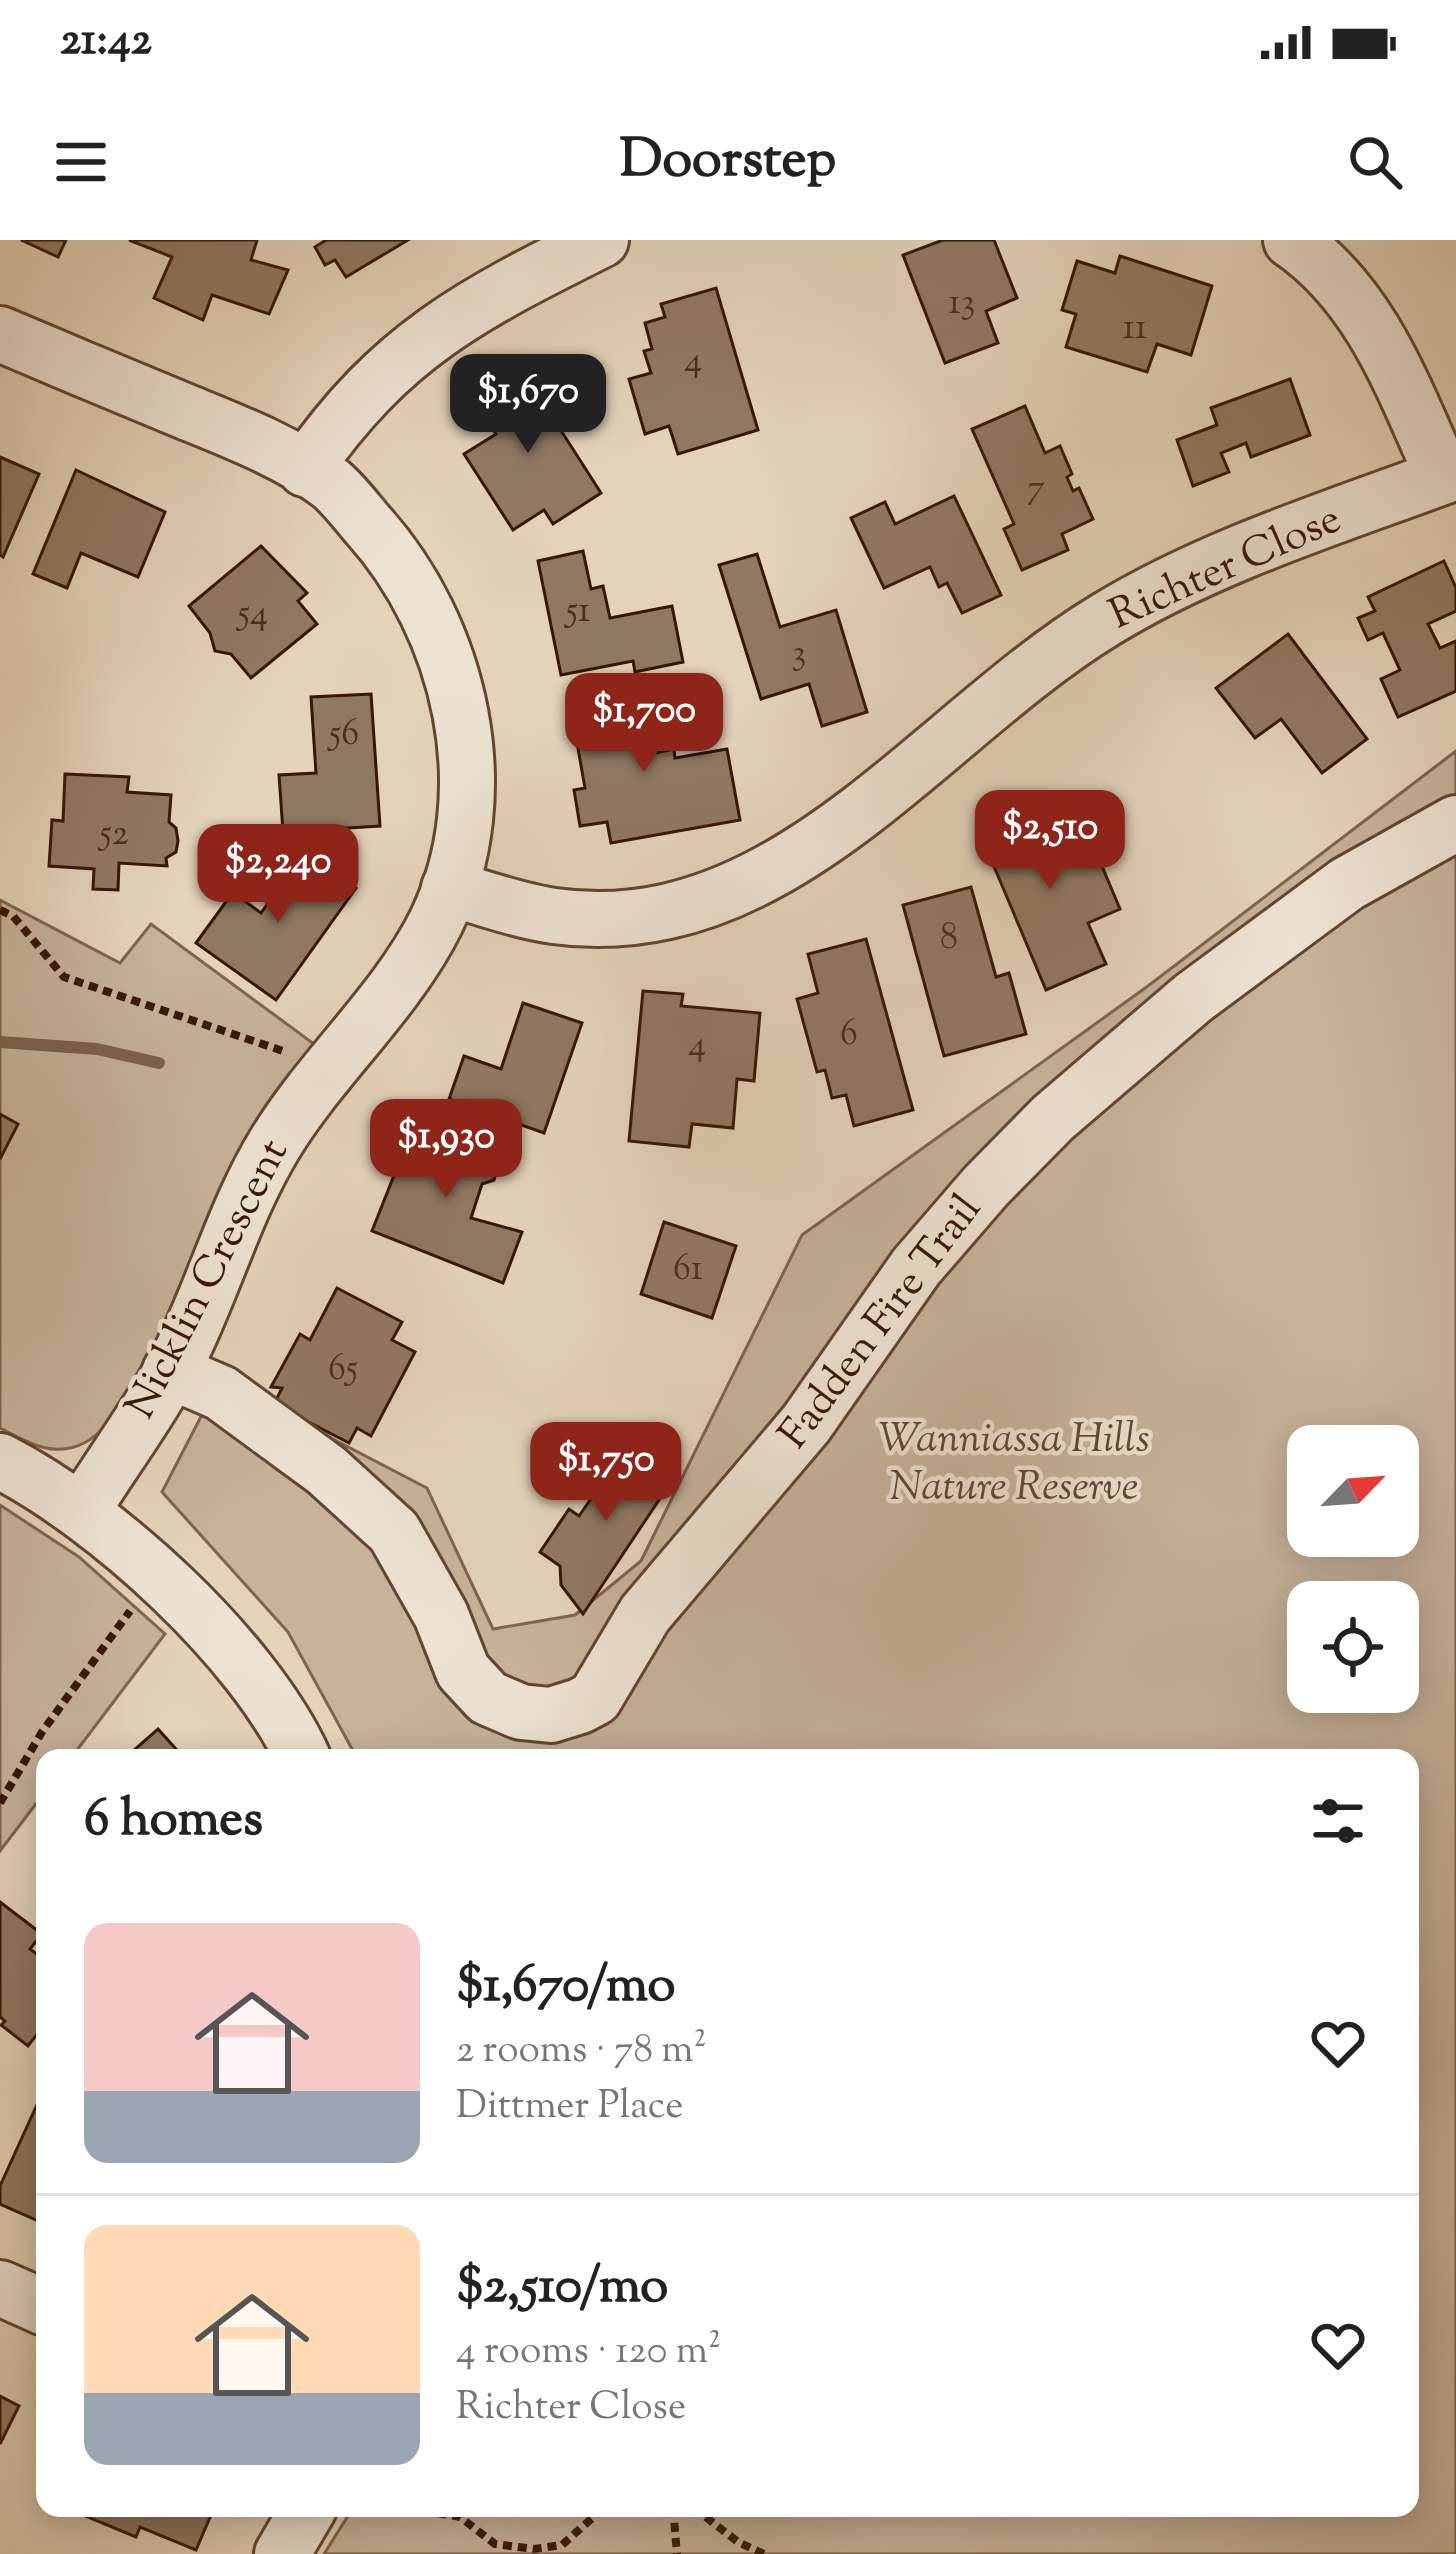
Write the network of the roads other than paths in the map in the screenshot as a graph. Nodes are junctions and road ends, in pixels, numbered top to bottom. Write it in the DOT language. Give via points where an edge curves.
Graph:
graph roads {
  1 [pos="602,240"];
  2 [pos="1291,240"];
  3 [pos="542,253"];
  4 [pos="0,334"];
  5 [pos="305,469"];
  6 [pos="1450,474"];
  7 [pos="1456,823"];
  8 [pos="449,888"];
  9 [pos="170,1371"];
  10 [pos="0,1461"];
  11 [pos="82,1511"];
  12 [pos="298,1749"];
  13 [pos="0,2288"];
  14 [pos="36,2304"];
  15 [pos="304,2517"];
  16 [pos="282,2554"];
  1 -- 3 [label="street"];
  2 -- 6 [label="street, Richter Close" via="1353,297"];
  3 -- 5 [label="street" via="368,387"];
  4 -- 5 [label="street, Nicklin Crescent"];
  5 -- 8 [label="street, Nicklin Crescent" via="332,485 390,550 444,650 467,764"];
  6 -- 8 [label="street, Richter Close" via="1196,572 1107,619 1024,674 808,853 740,890 611,917 555,916"];
  7 -- 9 [label="street, Fadden Fire Trail" via="1347,884 1193,998 1053,1118 916,1267 806,1424 645,1614 595,1698 580,1706 551,1715 488,1699 463,1671 394,1532 220,1393"];
  8 -- 9 [label="street, Nicklin Crescent" via="406,977 276,1142"];
  9 -- 11 [label="street, Nicklin Crescent"];
  10 -- 11 [label="street"];
  11 -- 12 [label="street" via="221,1642"];
  13 -- 14 [label="street"];
  15 -- 16 [label="street"];
}
